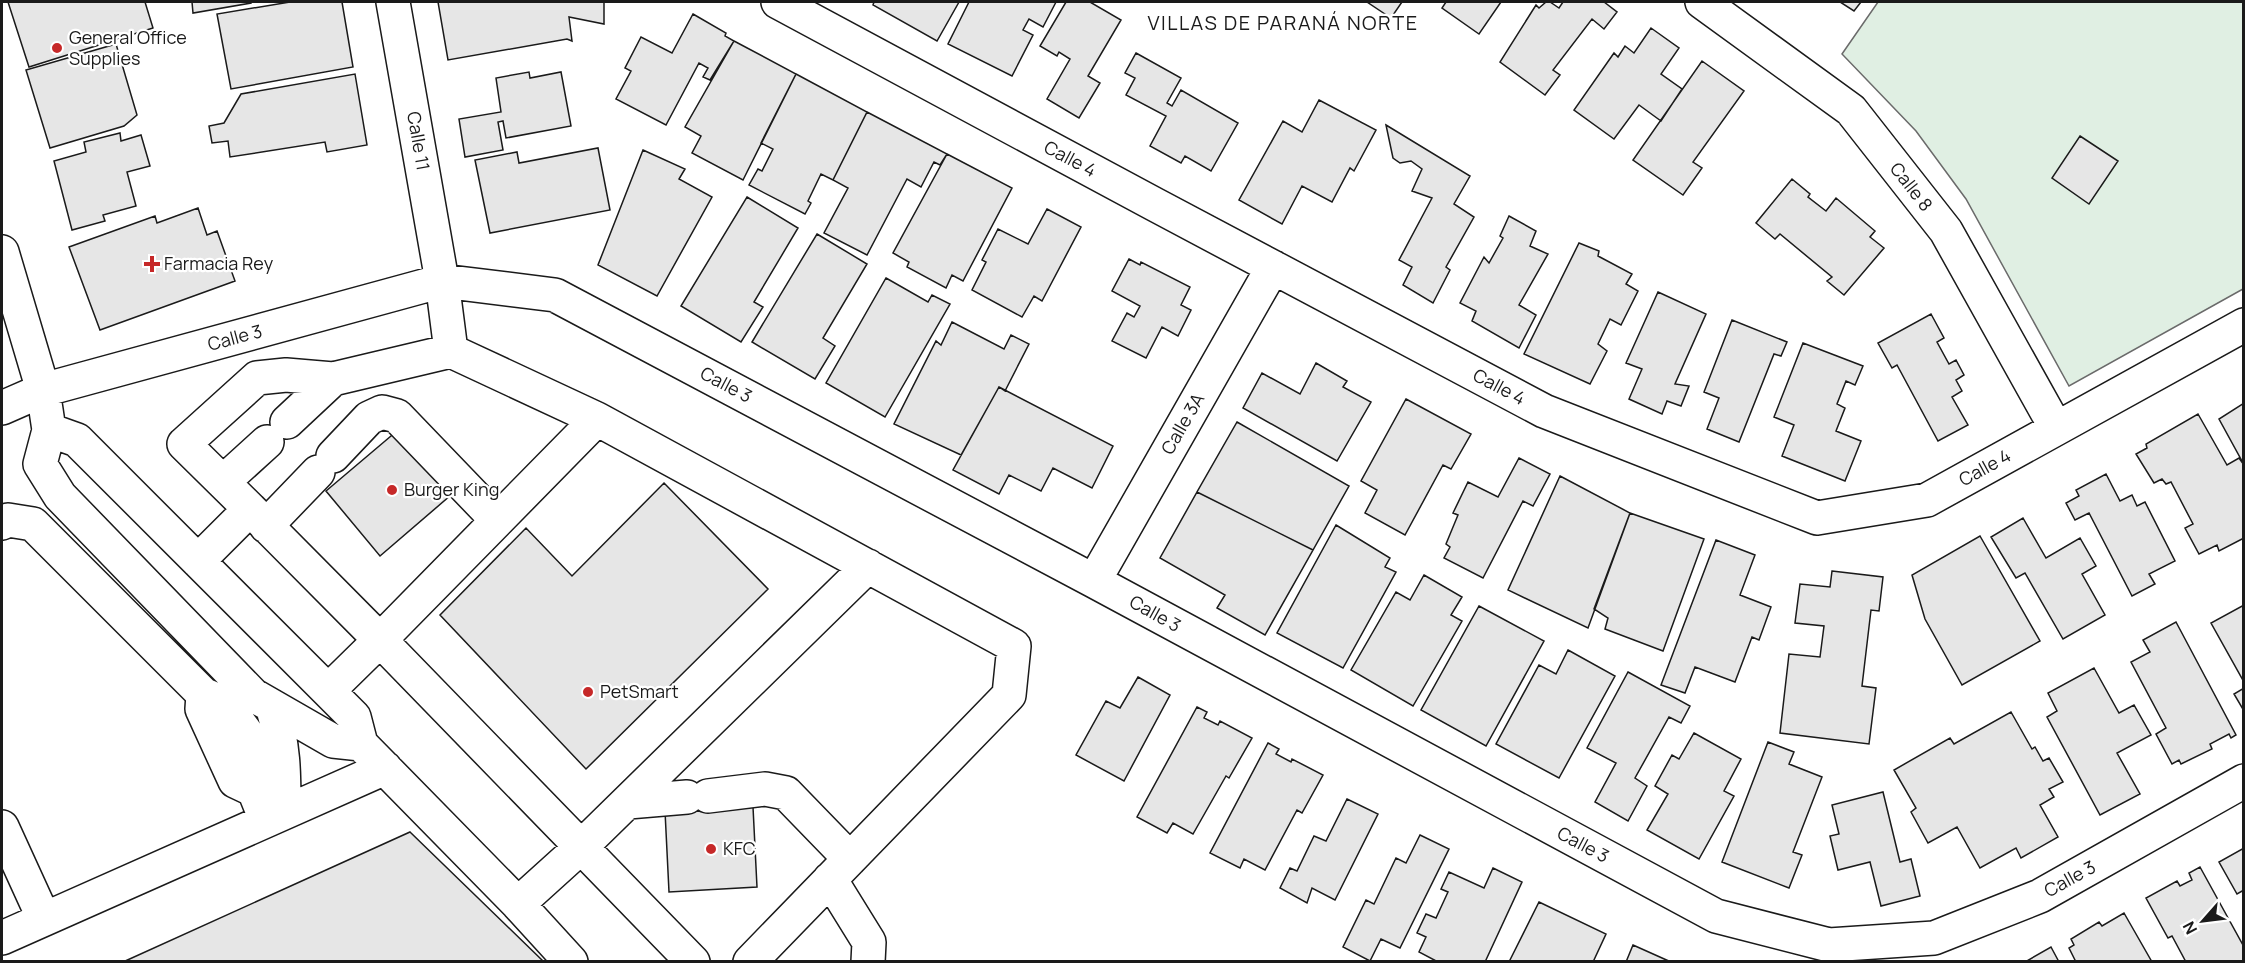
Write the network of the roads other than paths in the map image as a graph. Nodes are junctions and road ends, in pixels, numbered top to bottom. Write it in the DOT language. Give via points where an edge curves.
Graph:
graph roads {
  1 [pos="393,2"];
  2 [pos="778,2"];
  3 [pos="1702,2"];
  4 [pos="2,252"];
  5 [pos="1273,267"];
  6 [pos="442,281"];
  7 [pos="2244,325"];
  8 [pos="452,351"];
  9 [pos="333,379"];
  10 [pos="43,390"];
  11 [pos="2,408"];
  12 [pos="597,419"];
  13 [pos="2056,428"];
  14 [pos="49,430"];
  15 [pos="223,482"];
  16 [pos="258,517"];
  17 [pos="497,520"];
  18 [pos="2,523"];
  19 [pos="198,561"];
  20 [pos="868,566"];
  21 [pos="1094,580"];
  22 [pos="380,640"];
  23 [pos="328,692"];
  24 [pos="272,706"];
  25 [pos="361,744"];
  26 [pos="384,768"];
  27 [pos="2244,781"];
  28 [pos="628,802"];
  29 [pos="275,816"];
  30 [pos="2,827"];
  31 [pos="581,847"];
  32 [pos="840,869"];
  33 [pos="518,904"];
  34 [pos="44,919"];
  35 [pos="2,938"];
  36 [pos="571,962"];
  37 [pos="693,962"];
  38 [pos="750,962"];
  39 [pos="868,962"];
  1 -- 6 [label="street, Calle 11"];
  2 -- 5 [label="street, Calle 4"];
  3 -- 13 [label="street, Calle 8" via="1851,110 1946,231"];
  4 -- 10 [label="street"];
  5 -- 13 [label="street, Calle 4" via="1544,411 1817,518 1927,500"];
  5 -- 21 [label="street, Calle 3A"];
  6 -- 8 [label="street, Calle 11"];
  6 -- 10 [label="street, Calle 3"];
  6 -- 21 [label="street, Calle 3" via="555,295"];
  7 -- 13 [label="street, Calle 4"];
  8 -- 9 [label="street"];
  8 -- 12 [label="street"];
  9 -- 15 [label="street"];
  9 -- 15 [label="street" via="286,375 257,378 183,444"];
  10 -- 11 [label="street, Calle 3"];
  10 -- 14 [label="street"];
  12 -- 17 [label="street"];
  12 -- 20 [label="street"];
  14 -- 19 [label="street" via="77,440"];
  14 -- 24 [label="street" via="40,464 60,496 253,695"];
  15 -- 16 [label="street"];
  16 -- 17 [label="street" via="325,464 369,418 382,412 397,416"];
  16 -- 19 [label="street"];
  16 -- 22 [label="street"];
  17 -- 22 [label="street"];
  18 -- 29 [label="street" via="9,520 33,524 203,694 225,704 255,749 260,771 254,790"];
  19 -- 23 [label="street"];
  20 -- 28 [label="street"];
  20 -- 32 [label="street" via="1014,646 1009,695"];
  21 -- 27 [label="street, Calle 3" via="1716,916 1829,945 1945,934 2040,896"];
  22 -- 23 [label="street"];
  22 -- 31 [label="street"];
  23 -- 25 [label="street" via="354,717"];
  24 -- 25 [label="street" via="333,741"];
  24 -- 29 [label="street" via="284,767"];
  25 -- 26 [label="street"];
  26 -- 29 [label="street"];
  26 -- 33 [label="street"];
  28 -- 31 [label="street"];
  28 -- 32 [label="street" via="765,789 786,793"];
  29 -- 34 [label="street"];
  30 -- 34 [label="street"];
  31 -- 33 [label="street"];
  31 -- 37 [label="street"];
  32 -- 38 [label="street"];
  32 -- 39 [label="street" via="869,942"];
  33 -- 36 [label="street"];
  34 -- 35 [label="street"];
}
